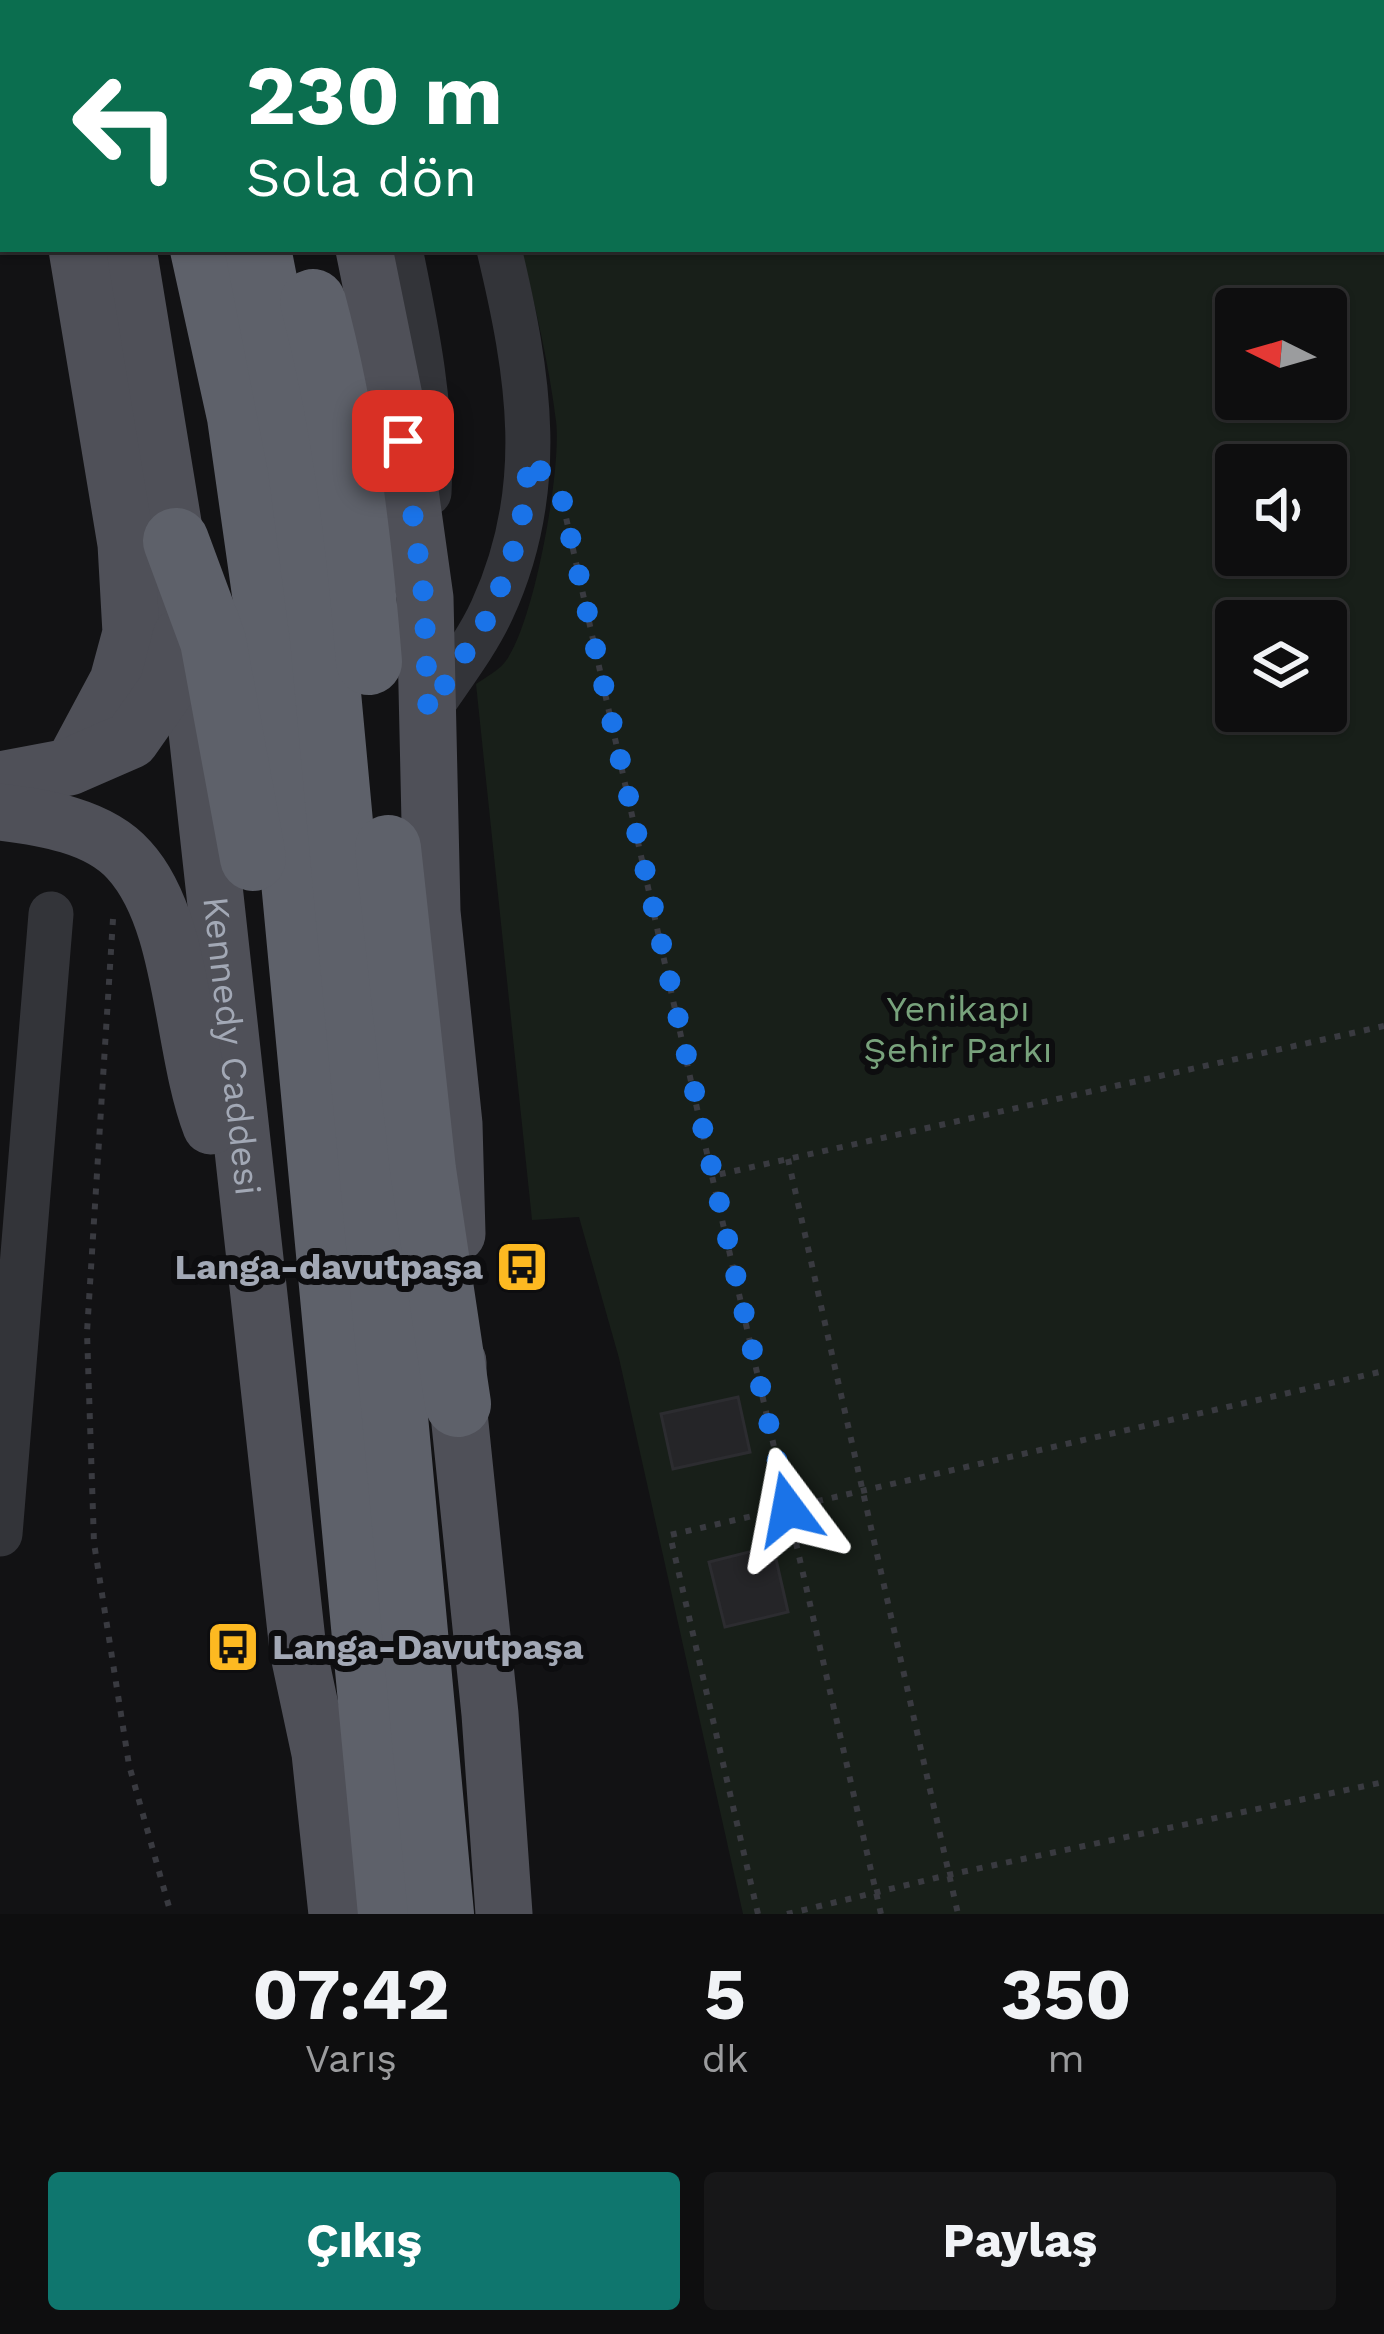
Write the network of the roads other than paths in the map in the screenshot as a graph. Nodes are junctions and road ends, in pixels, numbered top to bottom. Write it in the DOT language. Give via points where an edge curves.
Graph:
graph roads {
  1 [pos="77,252"];
  2 [pos="128,252"];
  3 [pos="204,252"];
  4 [pos="259,252"];
  5 [pos="300,252"];
  6 [pos="365,252"];
  7 [pos="401,252"];
  8 [pos="500,252"];
  9 [pos="176,541"];
  10 [pos="424,598"];
  11 [pos="184,620"];
  12 [pos="428,711"];
  13 [pos="73,765"];
  14 [pos="0,780"];
  15 [pos="0,812"];
  16 [pos="51,914"];
  17 [pos="16,1137"];
  18 [pos="248,1198"];
  19 [pos="326,1207"];
  20 [pos="458,1404"];
  21 [pos="0,1534"];
  22 [pos="298,1650"];
  23 [pos="490,1714"];
  24 [pos="315,1914"];
  25 [pos="337,1914"];
  26 [pos="391,1914"];
  27 [pos="441,1914"];
  28 [pos="504,1914"];
  29 [pos="539,1914"];
  1 -- 13 [label="main road" via="126,544 131,633 118,681"];
  2 -- 9 [label="main road, Kennedy Caddesi"];
  3 -- 19 [label="highway" via="257,527"];
  4 -- 27 [label="highway" via="301,469 320,620"];
  5 -- 20 [label="highway" via="357,525 423,1170"];
  6 -- 10 [label="main road"];
  7 -- 10 [label="street" via="432,443"];
  8 -- 12 [label="street" via="529,402 520,532 492,611"];
  9 -- 11 [label="main road, Kennedy Caddesi"];
  9 -- 19 [label="highway" via="213,641 290,1077"];
  10 -- 12 [label="main road"];
  11 -- 13 [label="main road" via="168,687 131,740"];
  11 -- 18 [label="main road, Kennedy Caddesi"];
  12 -- 20 [label="main road" via="433,913 454,1124"];
  13 -- 14 [label="main road"];
  15 -- 18 [label="main road" via="42,817 116,849 152,894 198,1092"];
  16 -- 17 [label="street"];
  17 -- 21 [label="street"];
  18 -- 22 [label="main road, Kennedy Caddesi"];
  19 -- 26 [label="highway"];
  20 -- 23 [label="main road"];
  22 -- 24 [label="main road"];
  22 -- 25 [label="main road, Kennedy Caddesi" via="320,1753"];
  23 -- 28 [label="main road"];
  23 -- 29 [label="main road" via="526,1818"];
}
